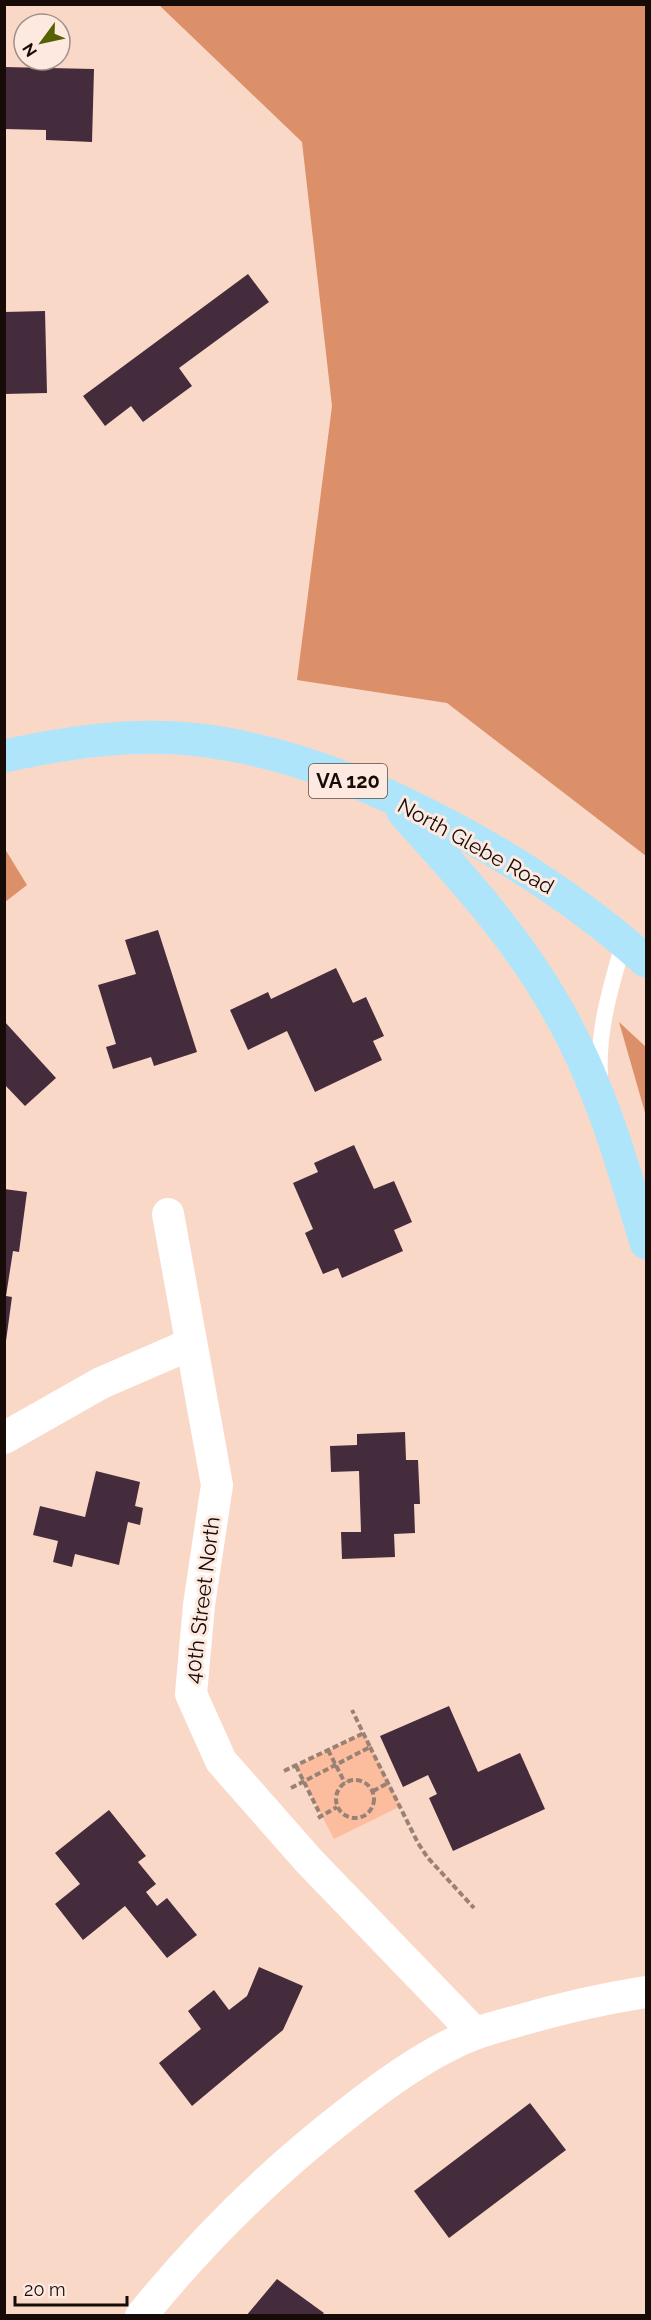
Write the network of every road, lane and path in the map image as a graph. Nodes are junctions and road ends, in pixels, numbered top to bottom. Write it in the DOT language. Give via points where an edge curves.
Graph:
graph roads {
  1 [pos="4,756"];
  2 [pos="392,800"];
  3 [pos="635,951"];
  4 [pos="601,1100"];
  5 [pos="168,1214"];
  6 [pos="646,1243"];
  7 [pos="191,1344"];
  8 [pos="4,1438"];
  9 [pos="352,1710"];
  10 [pos="364,1734"];
  11 [pos="370,1747"];
  12 [pos="328,1750"];
  13 [pos="335,1765"];
  14 [pos="296,1766"];
  15 [pos="284,1772"];
  16 [pos="304,1782"];
  17 [pos="345,1783"];
  18 [pos="388,1783"];
  19 [pos="287,1790"];
  20 [pos="373,1791"];
  21 [pos="321,1816"];
  22 [pos="474,1908"];
  23 [pos="646,1992"];
  24 [pos="475,2033"];
  25 [pos="141,2316"];
  1 -- 2 [label="main road, North Glebe Road / VA 120" via="111,738 189,739 279,756"];
  2 -- 3 [label="main road, North Glebe Road / VA 120" via="515,864 566,897"];
  2 -- 4 [label="main road" via="513,942 558,1011"];
  3 -- 4 [label="lane" via="601,1027"];
  4 -- 6 [label="main road"];
  5 -- 7 [label="street, 40th Street North"];
  7 -- 8 [label="street" via="101,1383"];
  7 -- 24 [label="street, 40th Street North" via="217,1485 199,1605 191,1694 221,1761 309,1861"];
  9 -- 10 [label="path"];
  10 -- 11 [label="path"];
  10 -- 12 [label="path"];
  11 -- 13 [label="path"];
  11 -- 18 [label="path"];
  12 -- 13 [label="path"];
  12 -- 14 [label="path"];
  13 -- 16 [label="path"];
  13 -- 17 [label="path"];
  14 -- 15 [label="path"];
  14 -- 16 [label="path"];
  16 -- 19 [label="path"];
  16 -- 21 [label="path"];
  17 -- 20 [label="path" via="357,1779"];
  17 -- 20 [label="path" via="335,1797 337,1807 353,1818 370,1810"];
  18 -- 20 [label="path"];
  18 -- 22 [label="path" via="428,1858"];
  23 -- 24 [label="street" via="548,2012"];
  24 -- 25 [label="street" via="385,2085 296,2154 201,2244"];
}
